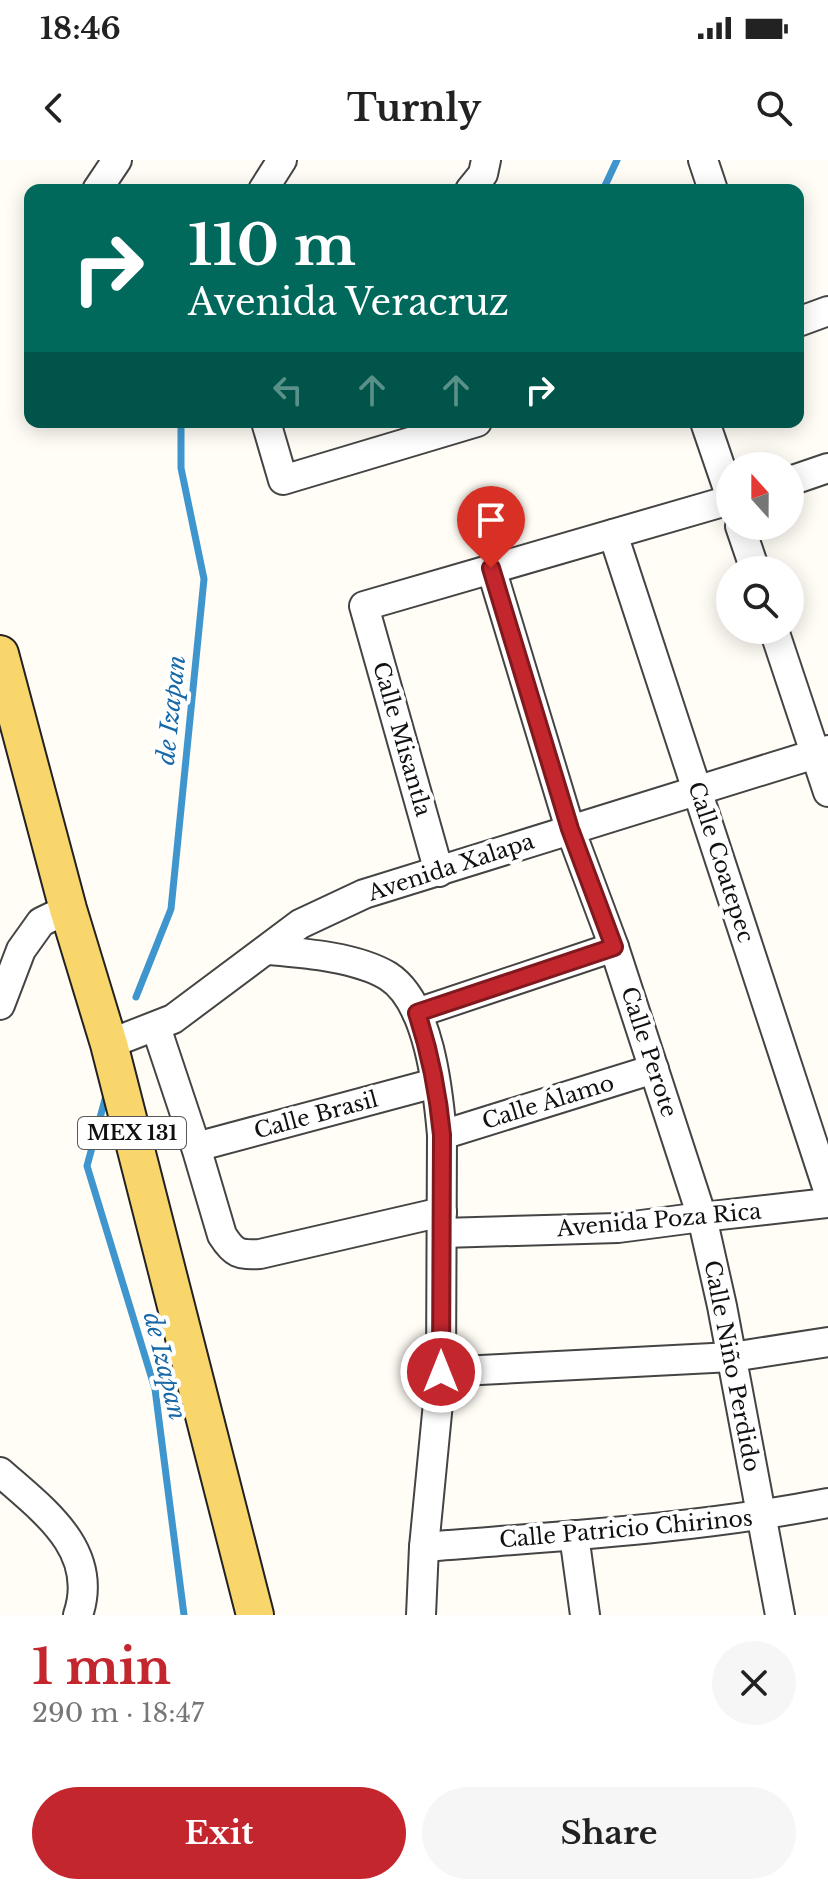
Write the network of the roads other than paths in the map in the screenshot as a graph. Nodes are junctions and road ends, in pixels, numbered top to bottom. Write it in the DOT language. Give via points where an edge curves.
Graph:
graph roads {
  1 [pos="117,160"];
  2 [pos="282,160"];
  3 [pos="486,160"];
  4 [pos="703,160"];
  5 [pos="101,184"];
  6 [pos="267,184"];
  7 [pos="475,184"];
  8 [pos="711,184"];
  9 [pos="828,311"];
  10 [pos="804,320"];
  11 [pos="268,428"];
  12 [pos="457,428"];
  13 [pos="707,428"];
  14 [pos="716,455"];
  15 [pos="828,468"];
  16 [pos="804,476"];
  17 [pos="716,502"];
  18 [pos="613,534"];
  19 [pos="491,568"];
  20 [pos="780,644"];
  21 [pos="0,654"];
  22 [pos="822,752"];
  23 [pos="697,791"];
  24 [pos="828,792"];
  25 [pos="570,829"];
  26 [pos="439,872"];
  27 [pos="68,909"];
  28 [pos="614,947"];
  29 [pos="268,950"];
  30 [pos="0,1005"];
  31 [pos="417,1013"];
  32 [pos="156,1027"];
  33 [pos="109,1044"];
  34 [pos="654,1069"];
  35 [pos="435,1083"];
  36 [pos="442,1135"];
  37 [pos="196,1147"];
  38 [pos="828,1190"];
  39 [pos="828,1203"];
  40 [pos="702,1217"];
  41 [pos="442,1223"];
  42 [pos="828,1342"];
  43 [pos="732,1357"];
  44 [pos="441,1372"];
  45 [pos="0,1472"];
  46 [pos="828,1503"];
  47 [pos="761,1516"];
  48 [pos="574,1535"];
  49 [pos="424,1547"];
  50 [pos="78,1615"];
  51 [pos="255,1615"];
  52 [pos="421,1615"];
  53 [pos="585,1615"];
  54 [pos="780,1615"];
  1 -- 5 [label="street"];
  2 -- 6 [label="street"];
  3 -- 7 [label="street"];
  4 -- 8 [label="street"];
  9 -- 10 [label="street"];
  11 -- 12 [label="street" via="283,480"];
  13 -- 14 [label="street"];
  15 -- 16 [label="street"];
  17 -- 18 [label="street"];
  18 -- 19 [label="street"];
  18 -- 23 [label="street, Calle Coatepec"];
  19 -- 25 [label="street, Calle Perote"];
  19 -- 26 [label="street, Calle Misantla" via="364,606"];
  20 -- 22 [label="street"];
  21 -- 27 [label="main road, MEX 131"];
  22 -- 23 [label="street, Avenida Xalapa"];
  22 -- 24 [label="street"];
  23 -- 25 [label="street, Avenida Xalapa"];
  23 -- 38 [label="street, Calle Coatepec"];
  25 -- 26 [label="street, Avenida Xalapa"];
  25 -- 28 [label="street, Calle Perote"];
  26 -- 29 [label="street, Avenida Xalapa" via="364,894 300,924"];
  27 -- 30 [label="street" via="41,922 21,950"];
  27 -- 33 [label="main road, MEX 131"];
  28 -- 31 [label="street"];
  28 -- 34 [label="street, Calle Perote"];
  29 -- 31 [label="street" via="365,967 408,994"];
  29 -- 32 [label="street, Avenida Xalapa"];
  31 -- 35 [label="street"];
  32 -- 33 [label="street, Avenida Xalapa"];
  32 -- 37 [label="street"];
  33 -- 51 [label="main road, MEX 131"];
  34 -- 36 [label="street, Calle Álamo"];
  34 -- 40 [label="street, Calle Perote"];
  35 -- 36 [label="street"];
  35 -- 37 [label="street, Calle Brasil"];
  36 -- 41 [label="street"];
  37 -- 41 [label="street, Avenida Poza Rica" via="222,1235 241,1255"];
  39 -- 40 [label="street, Avenida Poza Rica"];
  40 -- 41 [label="street, Avenida Poza Rica" via="618,1228"];
  40 -- 43 [label="street, Calle Niño Perdido"];
  41 -- 44 [label="street"];
  42 -- 43 [label="street"];
  43 -- 44 [label="street"];
  43 -- 47 [label="street, Calle Niño Perdido"];
  44 -- 49 [label="street"];
  45 -- 50 [label="street" via="46,1513 76,1554 83,1578"];
  46 -- 47 [label="street, Calle Patricio Chirinos"];
  47 -- 48 [label="street, Calle Patricio Chirinos"];
  47 -- 54 [label="street, Calle Niño Perdido"];
  48 -- 49 [label="street, Calle Patricio Chirinos"];
  48 -- 53 [label="street"];
  49 -- 52 [label="street"];
}
